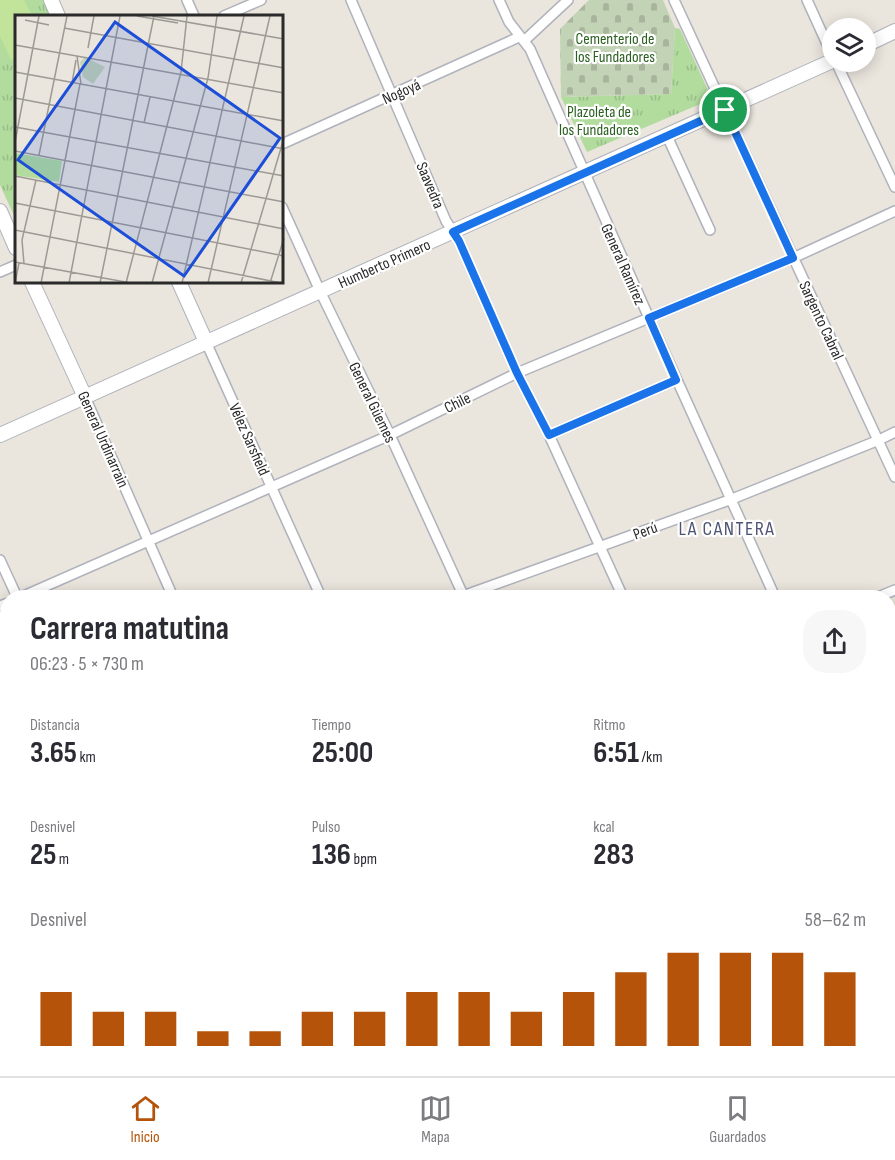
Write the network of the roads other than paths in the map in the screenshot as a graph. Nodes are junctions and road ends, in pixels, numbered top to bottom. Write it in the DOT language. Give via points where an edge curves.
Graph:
graph roads {
  1 [pos="51,0"];
  2 [pos="187,0"];
  3 [pos="261,0"];
  4 [pos="351,0"];
  5 [pos="499,0"];
  6 [pos="568,0"];
  7 [pos="674,0"];
  8 [pos="807,0"];
  9 [pos="58,15"];
  10 [pos="194,15"];
  11 [pos="226,15"];
  12 [pos="895,31"];
  13 [pos="822,33"];
  14 [pos="522,39"];
  15 [pos="876,40"];
  16 [pos="822,66"];
  17 [pos="839,72"];
  18 [pos="393,95"];
  19 [pos="725,110"];
  20 [pos="667,136"];
  21 [pos="284,143"];
  22 [pos="584,173"];
  23 [pos="895,187"];
  24 [pos="284,211"];
  25 [pos="895,211"];
  26 [pos="0,212"];
  27 [pos="710,230"];
  28 [pos="453,232"];
  29 [pos="15,246"];
  30 [pos="793,258"];
  31 [pos="15,265"];
  32 [pos="0,272"];
  33 [pos="33,284"];
  34 [pos="180,284"];
  35 [pos="320,291"];
  36 [pos="649,318"];
  37 [pos="206,342"];
  38 [pos="517,373"];
  39 [pos="676,380"];
  40 [pos="85,396"];
  41 [pos="895,432"];
  42 [pos="0,435"];
  43 [pos="390,435"];
  44 [pos="549,435"];
  45 [pos="879,440"];
  46 [pos="895,477"];
  47 [pos="271,487"];
  48 [pos="732,499"];
  49 [pos="149,541"];
  50 [pos="600,546"];
  51 [pos="0,560"];
  52 [pos="15,590"];
  53 [pos="35,590"];
  54 [pos="170,590"];
  55 [pos="318,590"];
  56 [pos="459,590"];
  57 [pos="481,590"];
  58 [pos="620,590"];
  59 [pos="773,590"];
  1 -- 9 [label="street"];
  2 -- 10 [label="street"];
  3 -- 11 [label="street"];
  4 -- 18 [label="street, Saavedra"];
  5 -- 14 [label="street, General Ramírez"];
  6 -- 14 [label="street, Nogoyá"];
  7 -- 19 [label="street, Sargento Cabral"];
  8 -- 13 [label="street"];
  12 -- 15 [label="street"];
  14 -- 18 [label="street, Nogoyá"];
  14 -- 22 [label="street, General Ramírez" via="530,49"];
  16 -- 19 [label="street, Humberto Primero"];
  17 -- 23 [label="street"];
  18 -- 21 [label="street, Nogoyá"];
  18 -- 28 [label="street, Saavedra"];
  19 -- 20 [label="street, Humberto Primero"];
  19 -- 30 [label="street, Sargento Cabral"];
  20 -- 22 [label="street, Humberto Primero"];
  20 -- 27 [label="street"];
  22 -- 28 [label="street, Humberto Primero"];
  22 -- 36 [label="street, General Ramírez"];
  24 -- 35 [label="street, General Güemes"];
  25 -- 30 [label="street, Chile"];
  26 -- 29 [label="street"];
  28 -- 35 [label="street, Humberto Primero"];
  28 -- 38 [label="street, Saavedra"];
  30 -- 36 [label="street, Chile"];
  30 -- 45 [label="street, Sargento Cabral"];
  31 -- 32 [label="street"];
  33 -- 40 [label="street, General Urdinarrain"];
  34 -- 37 [label="street, Vélez Sarsfield"];
  35 -- 37 [label="street, Humberto Primero"];
  35 -- 43 [label="street, General Güemes"];
  36 -- 38 [label="street, Chile"];
  36 -- 39 [label="street, General Ramírez"];
  37 -- 40 [label="street, Humberto Primero"];
  37 -- 47 [label="street, Vélez Sarsfield"];
  38 -- 43 [label="street, Chile"];
  38 -- 44 [label="street, Saavedra"];
  39 -- 44 [label="street"];
  39 -- 48 [label="street, General Ramírez"];
  40 -- 42 [label="street, Humberto Primero"];
  40 -- 49 [label="street, General Urdinarrain"];
  41 -- 45 [label="street, Perú"];
  43 -- 47 [label="street, Chile"];
  43 -- 56 [label="street, General Güemes"];
  44 -- 50 [label="street, Saavedra"];
  45 -- 46 [label="street, Sargento Cabral"];
  45 -- 48 [label="street, Perú"];
  47 -- 49 [label="street, Chile"];
  47 -- 55 [label="street, Vélez Sarsfield"];
  48 -- 50 [label="street, Perú"];
  48 -- 59 [label="street, General Ramírez"];
  49 -- 53 [label="street, Chile"];
  49 -- 54 [label="street, General Urdinarrain"];
  50 -- 57 [label="street, Perú"];
  50 -- 58 [label="street, Saavedra"];
  51 -- 52 [label="street"];
}
